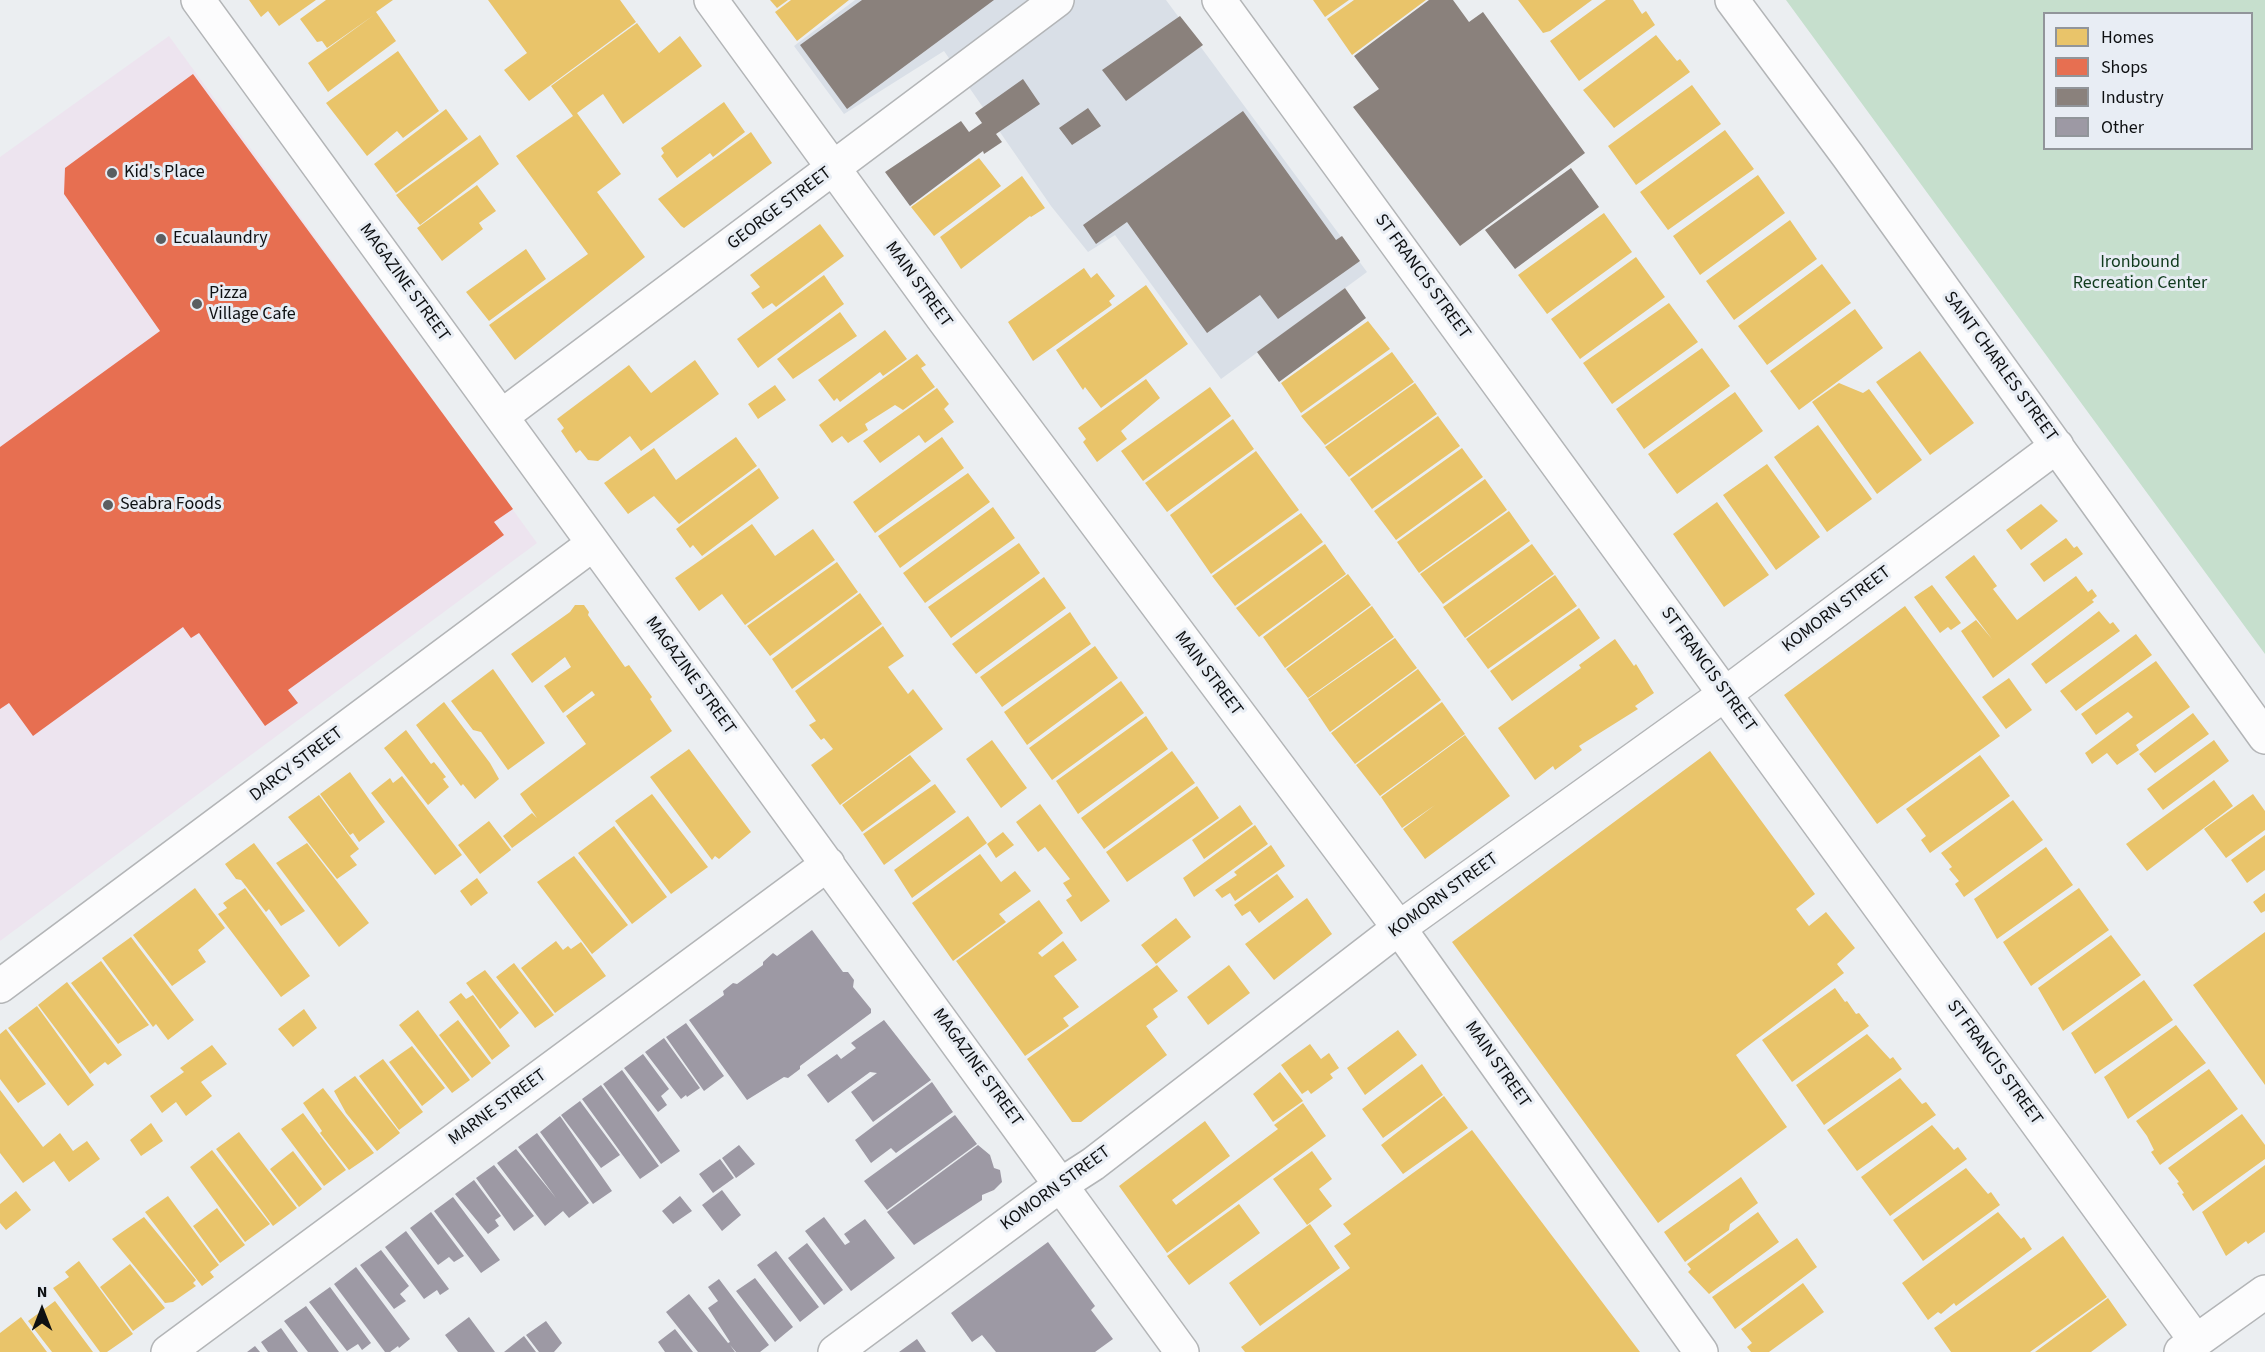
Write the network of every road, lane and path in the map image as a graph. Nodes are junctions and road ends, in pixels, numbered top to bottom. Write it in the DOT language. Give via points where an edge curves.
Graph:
graph roads {
  1 [pos="198,0"];
  2 [pos="711,0"];
  3 [pos="1056,0"];
  4 [pos="1219,0"];
  5 [pos="1732,0"];
  6 [pos="834,169"];
  7 [pos="502,416"];
  8 [pos="2057,446"];
  9 [pos="593,544"];
  10 [pos="1725,694"];
  11 [pos="2265,737"];
  12 [pos="828,864"];
  13 [pos="1399,928"];
  14 [pos="0,986"];
  15 [pos="1062,1184"];
  16 [pos="2265,1292"];
  17 [pos="2188,1346"];
  18 [pos="168,1352"];
  19 [pos="835,1352"];
  20 [pos="1182,1352"];
  21 [pos="1701,1352"];
  1 -- 7 [label="street, MAGAZINE STREET"];
  2 -- 6 [label="street, MAIN STREET"];
  3 -- 6 [label="street, GEORGE STREET"];
  4 -- 10 [label="street, ST FRANCIS STREET"];
  5 -- 8 [label="street, SAINT CHARLES STREET"];
  6 -- 7 [label="street, GEORGE STREET"];
  6 -- 13 [label="street, MAIN STREET"];
  7 -- 9 [label="street, MAGAZINE STREET"];
  8 -- 10 [label="street, KOMORN STREET"];
  8 -- 11 [label="street, SAINT CHARLES STREET"];
  9 -- 12 [label="street, MAGAZINE STREET"];
  9 -- 14 [label="street, DARCY STREET"];
  10 -- 13 [label="street, KOMORN STREET"];
  10 -- 17 [label="street, ST FRANCIS STREET"];
  12 -- 15 [label="street, MAGAZINE STREET"];
  12 -- 18 [label="street, MARNE STREET"];
  13 -- 15 [label="street, KOMORN STREET"];
  13 -- 21 [label="street, MAIN STREET"];
  15 -- 19 [label="street, KOMORN STREET"];
  15 -- 20 [label="street, MAGAZINE STREET"];
  16 -- 17 [label="street"];
}
